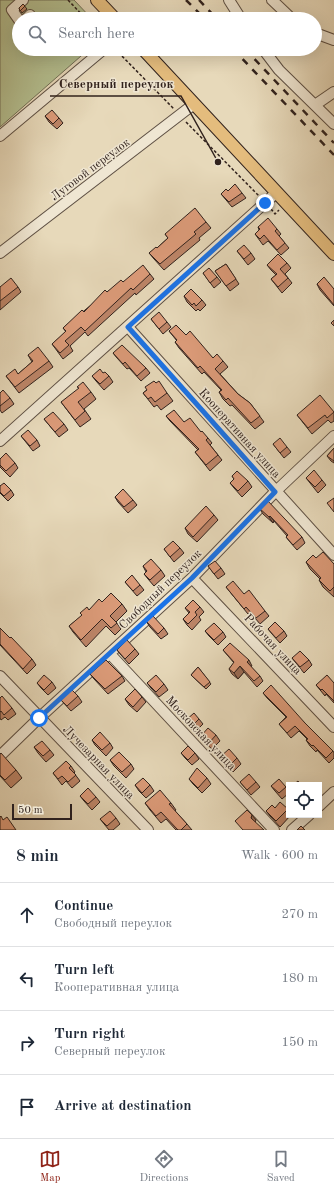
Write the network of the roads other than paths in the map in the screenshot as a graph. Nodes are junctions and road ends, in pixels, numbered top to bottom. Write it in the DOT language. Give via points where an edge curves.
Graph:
graph roads {
  1 [pos="23,0"];
  2 [pos="97,0"];
  3 [pos="229,0"];
  4 [pos="272,0"];
  5 [pos="13,12"];
  6 [pos="108,12"];
  7 [pos="237,12"];
  8 [pos="285,12"];
  9 [pos="322,36"];
  10 [pos="334,40"];
  11 [pos="96,56"];
  12 [pos="149,56"];
  13 [pos="269,56"];
  14 [pos="334,92"];
  15 [pos="194,104"];
  16 [pos="315,105"];
  17 [pos="334,124"];
  18 [pos="0,136"];
  19 [pos="276,193"];
  20 [pos="0,253"];
  21 [pos="334,254"];
  22 [pos="128,327"];
  23 [pos="334,436"];
  24 [pos="0,441"];
  25 [pos="275,492"];
  26 [pos="334,555"];
  27 [pos="192,578"];
  28 [pos="110,654"];
  29 [pos="0,676"];
  30 [pos="39,718"];
  31 [pos="334,727"];
  32 [pos="0,756"];
  33 [pos="334,792"];
  34 [pos="322,803"];
  35 [pos="306,818"];
  36 [pos="148,830"];
  37 [pos="274,830"];
  38 [pos="292,830"];
  1 -- 5 [label="street" via="12,10"];
  2 -- 6 [label="main road"];
  3 -- 7 [label="street"];
  4 -- 8 [label="street"];
  9 -- 10 [label="street"];
  11 -- 18 [label="street"];
  12 -- 15 [label="main road"];
  13 -- 16 [label="street"];
  14 -- 16 [label="street"];
  15 -- 19 [label="main road"];
  15 -- 20 [label="street, Луговой переулок"];
  16 -- 17 [label="street"];
  19 -- 21 [label="main road"];
  19 -- 22 [label="street"];
  22 -- 24 [label="street"];
  22 -- 25 [label="street, Кооперативная улица"];
  23 -- 25 [label="street, Свободный переулок"];
  25 -- 26 [label="street, Кооперативная улица"];
  25 -- 27 [label="street, Свободный переулок"];
  27 -- 28 [label="street, Свободный переулок"];
  27 -- 31 [label="street, Рабочая улица"];
  28 -- 30 [label="street, Свободный переулок"];
  28 -- 37 [label="street, Московская улица"];
  29 -- 30 [label="street, Лучезарная улица"];
  30 -- 32 [label="street, Свободный переулок"];
  30 -- 36 [label="street, Лучезарная улица"];
  33 -- 34 [label="street"];
  35 -- 38 [label="street"];
}
